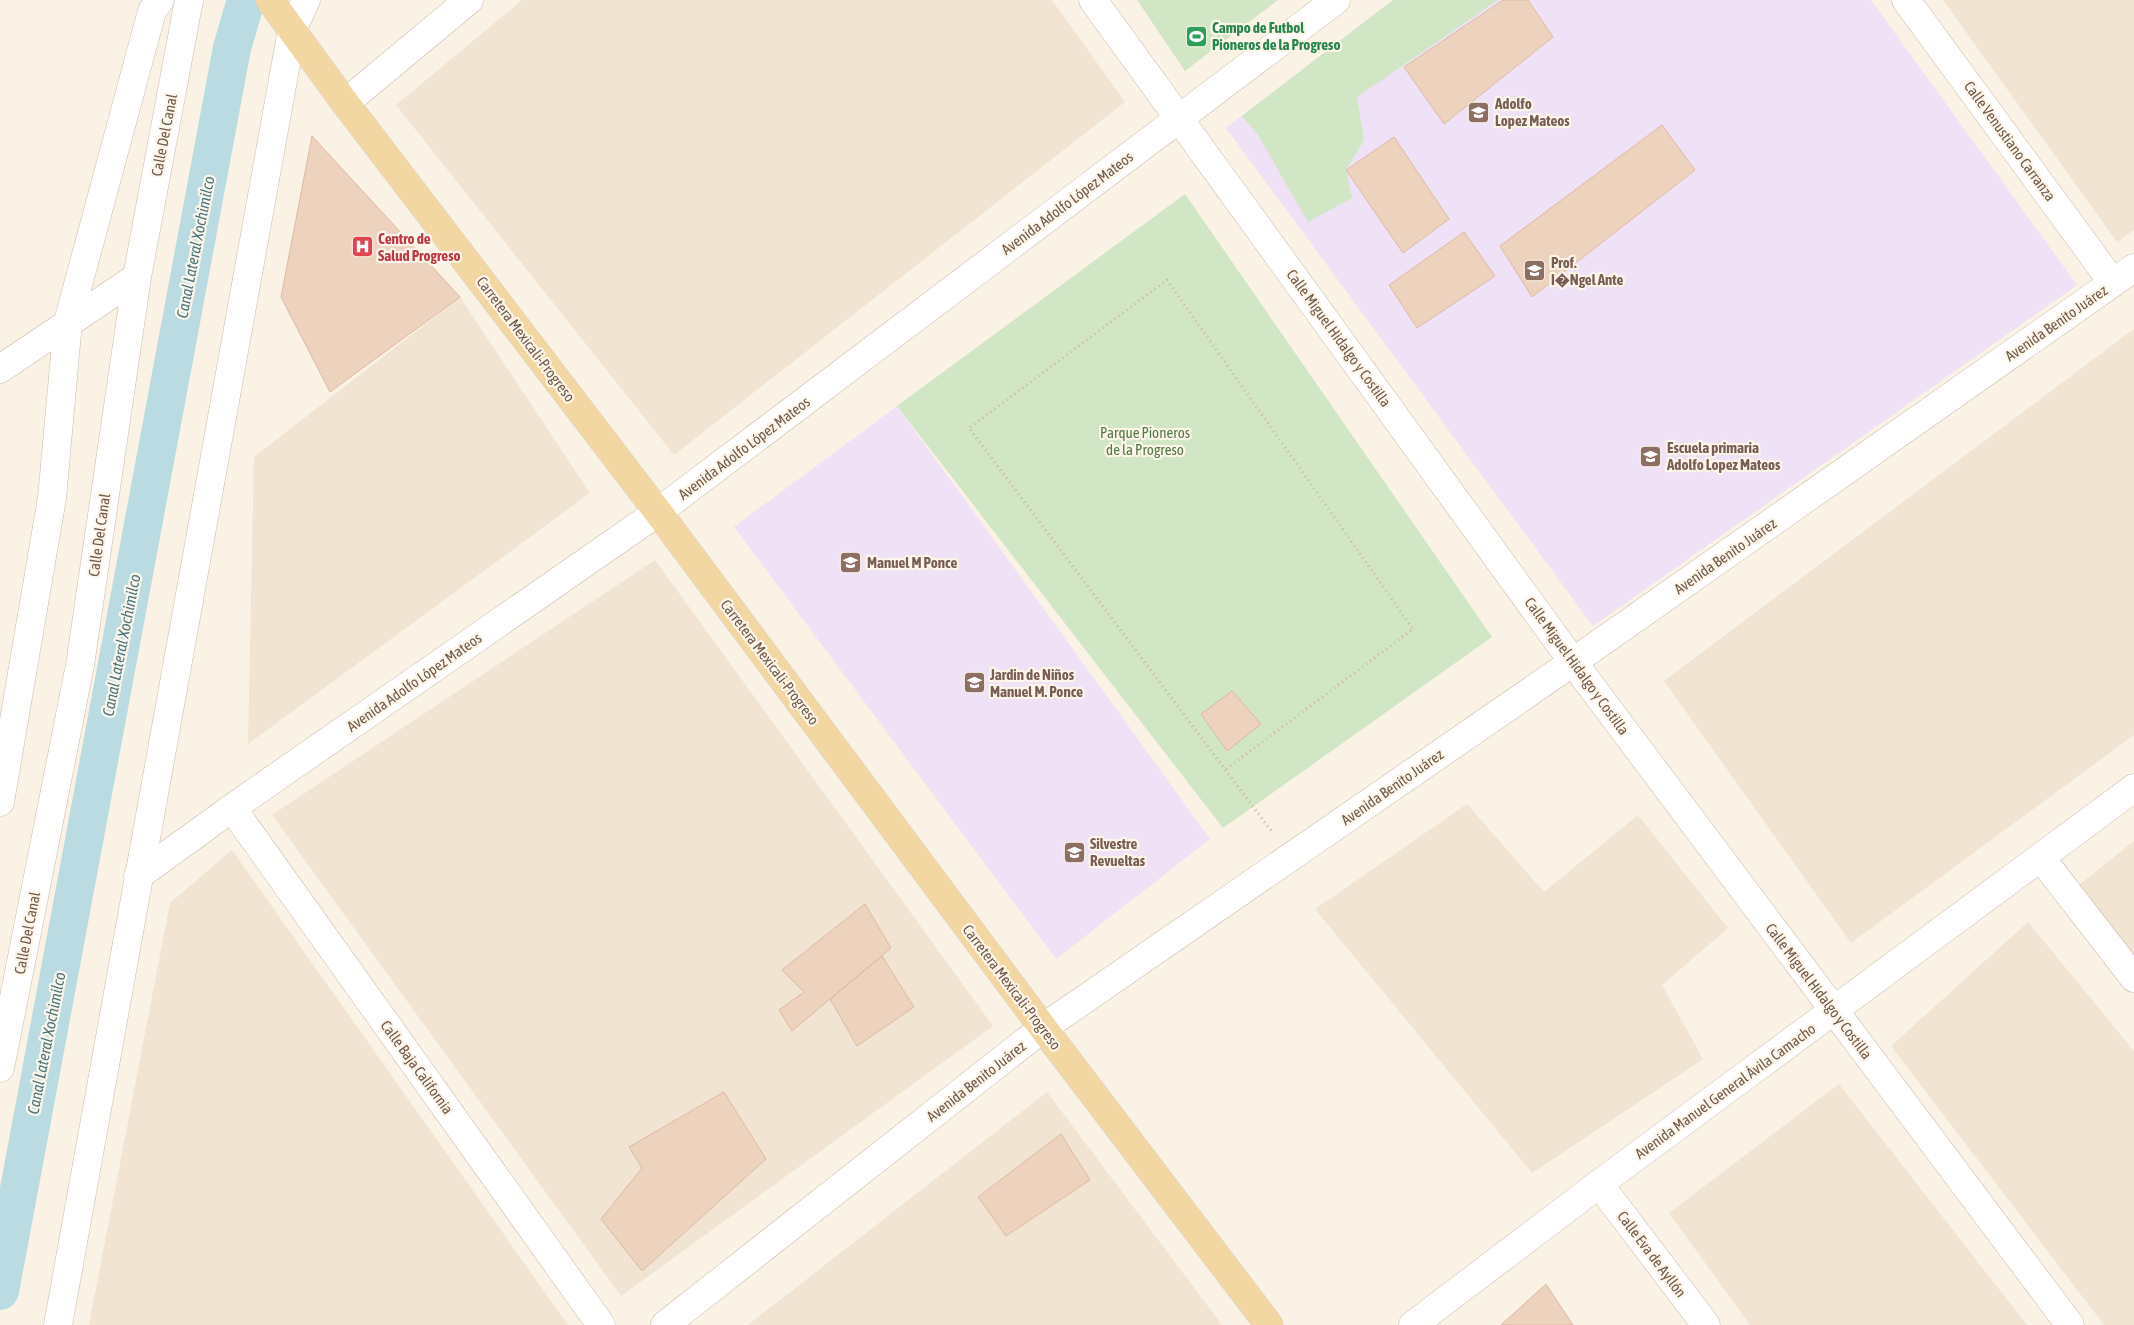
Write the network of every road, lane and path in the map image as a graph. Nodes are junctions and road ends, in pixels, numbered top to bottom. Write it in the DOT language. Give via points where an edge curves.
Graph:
graph roads {
  1 [pos="160,0"];
  2 [pos="189,0"];
  3 [pos="270,0"];
  4 [pos="306,0"];
  5 [pos="469,0"];
  6 [pos="1093,0"];
  7 [pos="1336,0"];
  8 [pos="1906,0"];
  9 [pos="292,30"];
  10 [pos="345,103"];
  11 [pos="1179,118"];
  12 [pos="2124,275"];
  13 [pos="137,277"];
  14 [pos="68,322"];
  15 [pos="0,369"];
  16 [pos="658,512"];
  17 [pos="1573,662"];
  18 [pos="1226,769"];
  19 [pos="2134,788"];
  20 [pos="0,802"];
  21 [pos="232,808"];
  22 [pos="1291,858"];
  23 [pos="2041,858"];
  24 [pos="138,876"];
  25 [pos="2134,978"];
  26 [pos="1834,1011"];
  27 [pos="1043,1028"];
  28 [pos="0,1068"];
  29 [pos="1600,1184"];
  30 [pos="58,1325"];
  31 [pos="601,1325"];
  32 [pos="665,1325"];
  33 [pos="1269,1325"];
  34 [pos="1413,1325"];
  35 [pos="1706,1325"];
  36 [pos="2070,1325"];
  1 -- 14 [label="street" via="152,11"];
  2 -- 13 [label="street, Calle Del Canal"];
  3 -- 9 [label="main road, Carretera Mexicali-Progreso"];
  4 -- 9 [label="street"];
  5 -- 10 [label="street"];
  6 -- 11 [label="street, Calle Miguel Hidalgo y Costilla"];
  7 -- 11 [label="street, Avenida Adolfo López Mateos"];
  8 -- 12 [label="street, Calle Venustiano Carranza"];
  9 -- 10 [label="main road, Carretera Mexicali-Progreso"];
  9 -- 24 [label="street"];
  10 -- 16 [label="main road, Carretera Mexicali-Progreso"];
  11 -- 16 [label="street, Avenida Adolfo López Mateos"];
  11 -- 17 [label="street, Calle Miguel Hidalgo y Costilla"];
  12 -- 17 [label="street, Avenida Benito Juárez"];
  13 -- 14 [label="street"];
  13 -- 28 [label="street, Calle Del Canal" via="80,665"];
  14 -- 15 [label="street"];
  14 -- 20 [label="street" via="52,498"];
  16 -- 21 [label="street, Avenida Adolfo López Mateos"];
  16 -- 27 [label="main road, Carretera Mexicali-Progreso"];
  17 -- 22 [label="street, Avenida Benito Juárez"];
  17 -- 26 [label="street, Calle Miguel Hidalgo y Costilla"];
  18 -- 18 [label="path" via="1413,629 1167,280 968,428"];
  18 -- 22 [label="path"];
  19 -- 23 [label="street, Avenida Manuel General Ávila Camacho"];
  21 -- 24 [label="street, Avenida Adolfo López Mateos"];
  21 -- 31 [label="street, Calle Baja California"];
  22 -- 27 [label="street, Avenida Benito Juárez"];
  23 -- 25 [label="street"];
  23 -- 26 [label="street, Avenida Manuel General Ávila Camacho"];
  24 -- 30 [label="street"];
  26 -- 29 [label="street, Avenida Manuel General Ávila Camacho"];
  26 -- 36 [label="street, Calle Miguel Hidalgo y Costilla"];
  27 -- 32 [label="street, Avenida Benito Juárez"];
  27 -- 33 [label="main road, Carretera Mexicali-Progreso"];
  29 -- 34 [label="street, Avenida Manuel General Ávila Camacho"];
  29 -- 35 [label="street, Calle Eva de Ayllón"];
}
